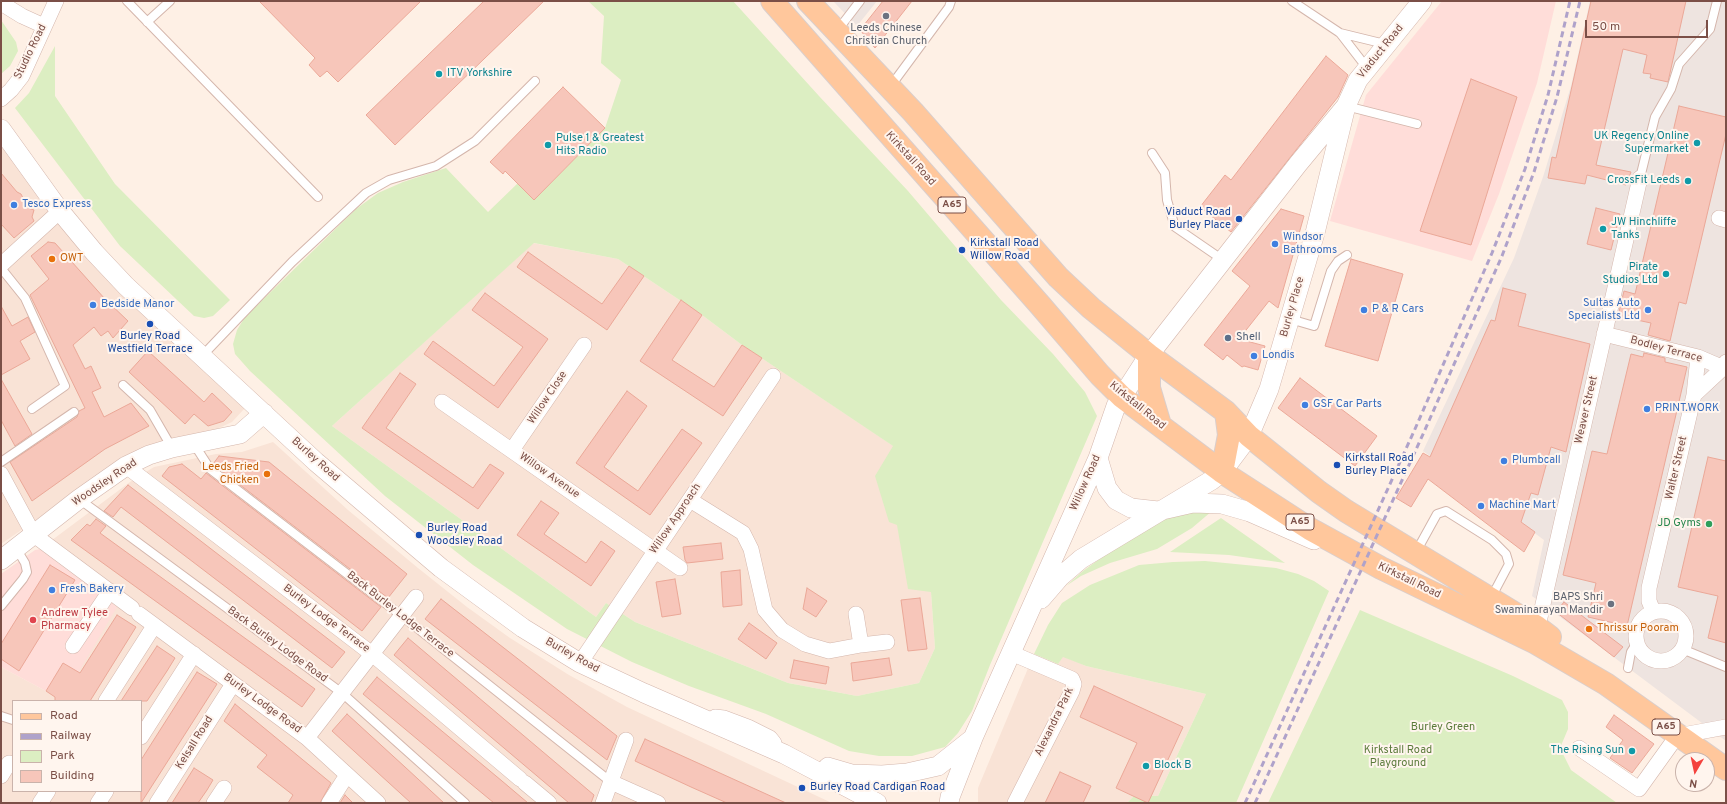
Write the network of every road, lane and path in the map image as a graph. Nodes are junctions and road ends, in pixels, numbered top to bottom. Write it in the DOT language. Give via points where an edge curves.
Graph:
graph roads {
  1 [pos="56,1"];
  2 [pos="127,1"];
  3 [pos="170,1"];
  4 [pos="772,1"];
  5 [pos="808,1"];
  6 [pos="860,1"];
  7 [pos="951,1"];
  8 [pos="1292,1"];
  9 [pos="1422,1"];
  10 [pos="1717,1"];
  11 [pos="1,3"];
  12 [pos="147,22"];
  13 [pos="44,26"];
  14 [pos="837,32"];
  15 [pos="1340,33"];
  16 [pos="1386,45"];
  17 [pos="1367,68"];
  18 [pos="535,81"];
  19 [pos="890,88"];
  20 [pos="1,99"];
  21 [pos="1346,106"];
  22 [pos="1416,124"];
  23 [pos="1,129"];
  24 [pos="1152,153"];
  25 [pos="1298,164"];
  26 [pos="1329,176"];
  27 [pos="1640,178"];
  28 [pos="318,198"];
  29 [pos="60,211"];
  30 [pos="1347,255"];
  31 [pos="1223,260"];
  32 [pos="1,264"];
  33 [pos="1,268"];
  34 [pos="1289,318"];
  35 [pos="1604,334"];
  36 [pos="584,345"];
  37 [pos="1149,355"];
  38 [pos="202,356"];
  39 [pos="1698,357"];
  40 [pos="1725,366"];
  41 [pos="773,376"];
  42 [pos="123,385"];
  43 [pos="1694,395"];
  44 [pos="1122,397"];
  45 [pos="442,402"];
  46 [pos="32,409"];
  47 [pos="74,412"];
  48 [pos="1226,412"];
  49 [pos="264,413"];
  50 [pos="1160,425"];
  51 [pos="1249,436"];
  52 [pos="194,444"];
  53 [pos="172,448"];
  54 [pos="512,450"];
  55 [pos="1098,458"];
  56 [pos="1,462"];
  57 [pos="126,466"];
  58 [pos="1222,472"];
  59 [pos="1,474"];
  60 [pos="79,499"];
  61 [pos="690,500"];
  62 [pos="1158,511"];
  63 [pos="34,534"];
  64 [pos="16,548"];
  65 [pos="656,550"];
  66 [pos="1416,552"];
  67 [pos="1,560"];
  68 [pos="680,568"];
  69 [pos="1381,568"];
  70 [pos="110,591"];
  71 [pos="416,597"];
  72 [pos="1490,599"];
  73 [pos="1,606"];
  74 [pos="1653,611"];
  75 [pos="856,614"];
  76 [pos="1029,614"];
  77 [pos="402,616"];
  78 [pos="154,626"];
  79 [pos="1536,634"];
  80 [pos="887,642"];
  81 [pos="1636,644"];
  82 [pos="861,645"];
  83 [pos="73,646"];
  84 [pos="1682,649"];
  85 [pos="1011,653"];
  86 [pos="194,654"];
  87 [pos="372,654"];
  88 [pos="580,663"];
  89 [pos="1726,667"];
  90 [pos="1628,668"];
  91 [pos="233,684"];
  92 [pos="342,693"];
  93 [pos="107,700"];
  94 [pos="1,716"];
  95 [pos="12,720"];
  96 [pos="1726,727"];
  97 [pos="142,735"];
  98 [pos="1677,736"];
  99 [pos="307,738"];
  100 [pos="973,738"];
  101 [pos="626,740"];
  102 [pos="1579,748"];
  103 [pos="784,754"];
  104 [pos="1724,765"];
  105 [pos="347,775"];
  106 [pos="611,782"];
  107 [pos="224,788"];
  108 [pos="47,792"];
  109 [pos="105,792"];
  110 [pos="40,803"];
  111 [pos="98,803"];
  112 [pos="157,803"];
  113 [pos="214,803"];
  114 [pos="329,803"];
  115 [pos="378,803"];
  116 [pos="465,803"];
  117 [pos="549,803"];
  118 [pos="603,803"];
  119 [pos="658,803"];
  120 [pos="877,803"];
  121 [pos="949,803"];
  122 [pos="1015,803"];
  1 -- 13 [label="street, Studio Road"];
  2 -- 12 [label="lane"];
  3 -- 12 [label="lane"];
  4 -- 44 [label="main road, Kirkstall Road / A65"];
  5 -- 14 [label="main road, Kirkstall Road / A65"];
  6 -- 14 [label="lane"];
  7 -- 19 [label="lane"];
  8 -- 15 [label="lane"];
  9 -- 16 [label="street, Viaduct Road"];
  10 -- 27 [label="lane" via="1710,29 1679,64 1671,89 1655,117"];
  11 -- 13 [label="street"];
  12 -- 28 [label="lane"];
  13 -- 20 [label="street, Studio Road" via="22,76"];
  14 -- 19 [label="main road, Kirkstall Road / A65"];
  15 -- 16 [label="lane"];
  15 -- 17 [label="lane"];
  16 -- 17 [label="street, Viaduct Road"];
  17 -- 21 [label="street, Viaduct Road" via="1358,80"];
  18 -- 38 [label="lane" via="475,141 436,166 389,180 366,192 292,262"];
  19 -- 37 [label="main road, Kirkstall Road / A65" via="1058,277 1091,308"];
  21 -- 22 [label="lane"];
  21 -- 25 [label="street"];
  21 -- 26 [label="street, Burley Place"];
  23 -- 29 [label="street, Burley Road"];
  24 -- 31 [label="lane" via="1165,173 1167,200 1175,227"];
  25 -- 26 [label="street" via="1310,164"];
  25 -- 31 [label="street"];
  26 -- 34 [label="street, Burley Place"];
  27 -- 35 [label="street, Weaver Street"];
  29 -- 32 [label="street"];
  29 -- 38 [label="street, Burley Road" via="126,286"];
  30 -- 34 [label="lane" via="1338,261 1331,271 1314,326"];
  31 -- 37 [label="street"];
  33 -- 46 [label="lane" via="25,298 65,386"];
  34 -- 51 [label="street, Burley Place" via="1269,389"];
  35 -- 39 [label="street, Bodley Terrace"];
  35 -- 79 [label="street, Weaver Street"];
  36 -- 54 [label="street, Willow Close"];
  37 -- 44 [label="street, Willow Road"];
  37 -- 48 [label="main road, Kirkstall Road / A65"];
  37 -- 50 [label="main road" via="1149,388"];
  38 -- 49 [label="street, Burley Road"];
  39 -- 40 [label="street, Bodley Terrace"];
  39 -- 43 [label="street, Walter Street"];
  40 -- 43 [label="street"];
  41 -- 61 [label="street, Willow Approach"];
  42 -- 53 [label="lane" via="150,410"];
  43 -- 74 [label="street, Walter Street" via="1649,588 1649,601"];
  44 -- 50 [label="main road, Kirkstall Road / A65"];
  44 -- 55 [label="street, Willow Road" via="1116,406"];
  45 -- 54 [label="street, Willow Avenue"];
  47 -- 56 [label="lane"];
  48 -- 51 [label="main road, Kirkstall Road / A65"];
  48 -- 58 [label="main road" via="1229,435"];
  49 -- 52 [label="street, Woodsley Road" via="240,434"];
  49 -- 88 [label="street, Burley Road" via="316,462 440,568 523,628"];
  50 -- 58 [label="main road, Kirkstall Road / A65"];
  51 -- 58 [label="street, Burley Place"];
  51 -- 66 [label="main road, Kirkstall Road / A65" via="1346,511"];
  52 -- 53 [label="street, Woodsley Road"];
  52 -- 77 [label="lane, Back Burley Lodge Terrace" via="210,469"];
  53 -- 57 [label="street, Woodsley Road"];
  54 -- 65 [label="street, Willow Avenue"];
  55 -- 62 [label="street" via="1107,488 1116,500 1130,508"];
  55 -- 76 [label="street, Willow Road"];
  57 -- 60 [label="street, Woodsley Road"];
  57 -- 87 [label="street, Burley Lodge Terrace"];
  58 -- 62 [label="street, Willow Road"];
  58 -- 69 [label="main road, Kirkstall Road / A65" via="1310,529"];
  59 -- 63 [label="street"];
  60 -- 63 [label="street, Woodsley Road"];
  60 -- 92 [label="lane, Back Burley Lodge Road"];
  61 -- 65 [label="street, Willow Approach"];
  61 -- 82 [label="street" via="743,533 751,549 765,610 782,630 805,644 829,651"];
  62 -- 69 [label="street" via="1193,503 1222,504 1250,512"];
  62 -- 76 [label="street, Willow Road" via="1081,559 1060,577"];
  63 -- 64 [label="street, Woodsley Road"];
  63 -- 70 [label="street, Burley Lodge Road"];
  64 -- 67 [label="street, Woodsley Road"];
  64 -- 73 [label="lane" via="27,572"];
  65 -- 68 [label="street, Willow Avenue"];
  65 -- 88 [label="street, Willow Approach"];
  66 -- 72 [label="main road, Kirkstall Road / A65"];
  66 -- 72 [label="lane" via="1437,514 1446,511 1492,540 1506,554 1508,564"];
  69 -- 79 [label="main road, Kirkstall Road / A65"];
  70 -- 78 [label="street, Burley Lodge Road"];
  70 -- 83 [label="street"];
  71 -- 77 [label="street"];
  72 -- 79 [label="main road, Kirkstall Road / A65"];
  74 -- 81 [label="street" via="1638,624"];
  74 -- 84 [label="street" via="1670,612 1680,620 1686,632 1686,641"];
  75 -- 82 [label="street"];
  76 -- 85 [label="street, Willow Road"];
  77 -- 87 [label="street"];
  77 -- 106 [label="lane, Back Burley Lodge Terrace"];
  78 -- 86 [label="street, Burley Lodge Road"];
  78 -- 93 [label="street"];
  79 -- 98 [label="main road, Kirkstall Road / A65"];
  80 -- 82 [label="street"];
  81 -- 84 [label="street" via="1646,657 1662,661 1677,655"];
  81 -- 90 [label="lane" via="1631,652"];
  84 -- 89 [label="lane"];
  85 -- 100 [label="street, Willow Road"];
  85 -- 122 [label="street, Alexandra Park" via="1072,679 1074,684"];
  86 -- 91 [label="street, Burley Lodge Road"];
  86 -- 97 [label="street"];
  87 -- 92 [label="street"];
  87 -- 117 [label="street, Burley Lodge Terrace"];
  88 -- 103 [label="street, Burley Road"];
  91 -- 99 [label="street, Burley Lodge Road"];
  91 -- 112 [label="street, Kelsall Road"];
  92 -- 99 [label="street"];
  92 -- 116 [label="lane, Back Burley Lodge Road"];
  94 -- 95 [label="lane"];
  96 -- 98 [label="street"];
  98 -- 102 [label="street" via="1639,789"];
  98 -- 104 [label="main road, Kirkstall Road / A65"];
  99 -- 105 [label="street, Burley Lodge Road"];
  100 -- 103 [label="street" via="938,766 907,773 852,774"];
  100 -- 121 [label="street, Willow Road"];
  101 -- 106 [label="street"];
  103 -- 120 [label="street, Burley Road"];
  105 -- 114 [label="street"];
  105 -- 115 [label="street, Burley Lodge Road"];
  106 -- 118 [label="street"];
  106 -- 119 [label="street"];
  107 -- 113 [label="street"];
  108 -- 110 [label="street"];
  109 -- 111 [label="street"];
}
